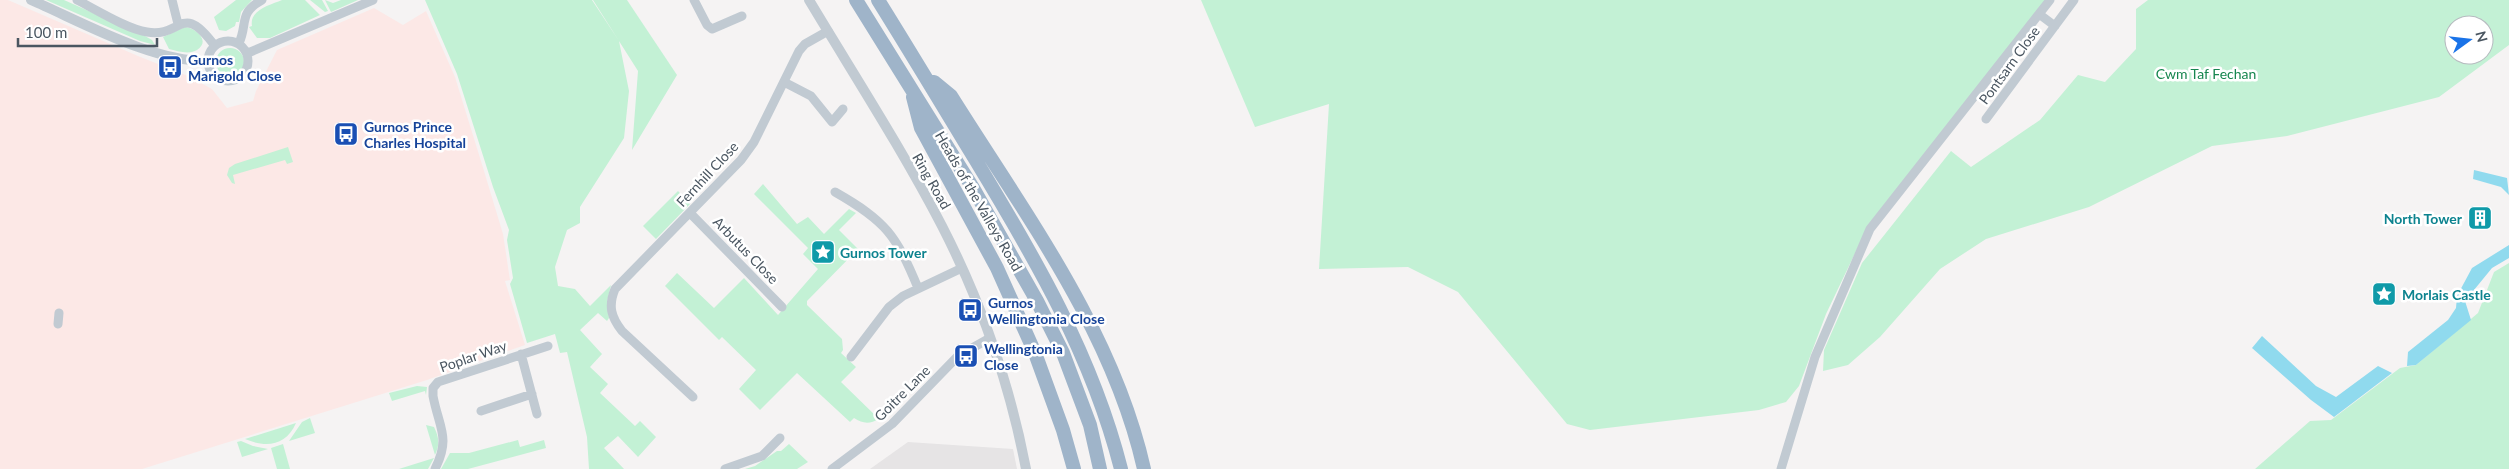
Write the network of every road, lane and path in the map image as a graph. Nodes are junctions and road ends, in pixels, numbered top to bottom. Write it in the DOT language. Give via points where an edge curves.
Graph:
graph roads {
  1 [pos="31,0"];
  2 [pos="77,0"];
  3 [pos="172,0"];
  4 [pos="262,0"];
  5 [pos="372,0"];
  6 [pos="694,0"];
  7 [pos="809,0"];
  8 [pos="856,0"];
  9 [pos="878,0"];
  10 [pos="2050,0"];
  11 [pos="2074,0"];
  12 [pos="2039,14"];
  13 [pos="742,16"];
  14 [pos="178,24"];
  15 [pos="2055,26"];
  16 [pos="828,31"];
  17 [pos="239,43"];
  18 [pos="215,46"];
  19 [pos="248,54"];
  20 [pos="208,61"];
  21 [pos="923,71"];
  22 [pos="908,80"];
  23 [pos="784,82"];
  24 [pos="843,109"];
  25 [pos="1986,119"];
  26 [pos="835,192"];
  27 [pos="690,213"];
  28 [pos="962,268"];
  29 [pos="918,288"];
  30 [pos="782,307"];
  31 [pos="59,313"];
  32 [pos="58,324"];
  33 [pos="990,338"];
  34 [pos="548,346"];
  35 [pos="521,354"];
  36 [pos="851,356"];
  37 [pos="532,394"];
  38 [pos="693,397"];
  39 [pos="481,411"];
  40 [pos="537,414"];
  41 [pos="780,438"];
  42 [pos="435,469"];
  43 [pos="725,469"];
  44 [pos="832,469"];
  45 [pos="1026,469"];
  46 [pos="1074,469"];
  47 [pos="1100,469"];
  48 [pos="1121,469"];
  49 [pos="1144,469"];
  50 [pos="1781,469"];
  1 -- 20 [label="street" via="136,45 187,60"];
  2 -- 14 [label="street" via="147,32 162,32"];
  3 -- 14 [label="street"];
  4 -- 17 [label="street" via="246,12"];
  5 -- 19 [label="street"];
  6 -- 13 [label="street" via="712,29"];
  7 -- 16 [label="street, Ring Road"];
  8 -- 22 [label="highway, Heads of the Valleys Road"];
  9 -- 21 [label="highway, Heads of the Valleys Road"];
  10 -- 12 [label="street"];
  11 -- 15 [label="street, Pontsarn Close"];
  12 -- 15 [label="street, Pontsarn Close"];
  12 -- 50 [label="street" via="1870,229 1815,357"];
  14 -- 18 [label="street" via="193,23"];
  15 -- 25 [label="street, Pontsarn Close"];
  16 -- 23 [label="street, Fernhill Close" via="805,44"];
  16 -- 28 [label="street, Ring Road" via="937,218"];
  17 -- 18 [label="street" via="226,40"];
  17 -- 19 [label="street"];
  18 -- 20 [label="street"];
  19 -- 20 [label="street" via="246,72 231,81 214,75"];
  21 -- 48 [label="highway, Heads of the Valleys Road" via="1022,237 1084,355 1109,422"];
  21 -- 49 [label="highway" via="950,96 1073,290 1107,357 1136,434"];
  22 -- 46 [label="highway" via="921,128 998,268 1035,353"];
  22 -- 47 [label="highway, Heads of the Valleys Road" via="1002,238 1063,353 1090,425"];
  23 -- 24 [label="street" via="811,96 832,122"];
  23 -- 27 [label="street, Fernhill Close" via="754,142"];
  26 -- 29 [label="street" via="864,208 891,234 902,250"];
  27 -- 30 [label="street, Arbutus Close"];
  27 -- 38 [label="street, Fernhill Close" via="615,289 611,300 614,320"];
  28 -- 29 [label="street"];
  28 -- 33 [label="street, Ring Road"];
  29 -- 36 [label="street" via="889,307"];
  31 -- 32 [label="street"];
  33 -- 44 [label="street, Goitre Lane" via="958,356 892,424"];
  33 -- 45 [label="street, Ring Road" via="1014,412"];
  34 -- 35 [label="street, Poplar Way"];
  35 -- 37 [label="street"];
  35 -- 42 [label="street, Poplar Way" via="443,379 433,388 445,443"];
  37 -- 39 [label="street"];
  37 -- 40 [label="street"];
  41 -- 43 [label="street" via="762,456"];
}
